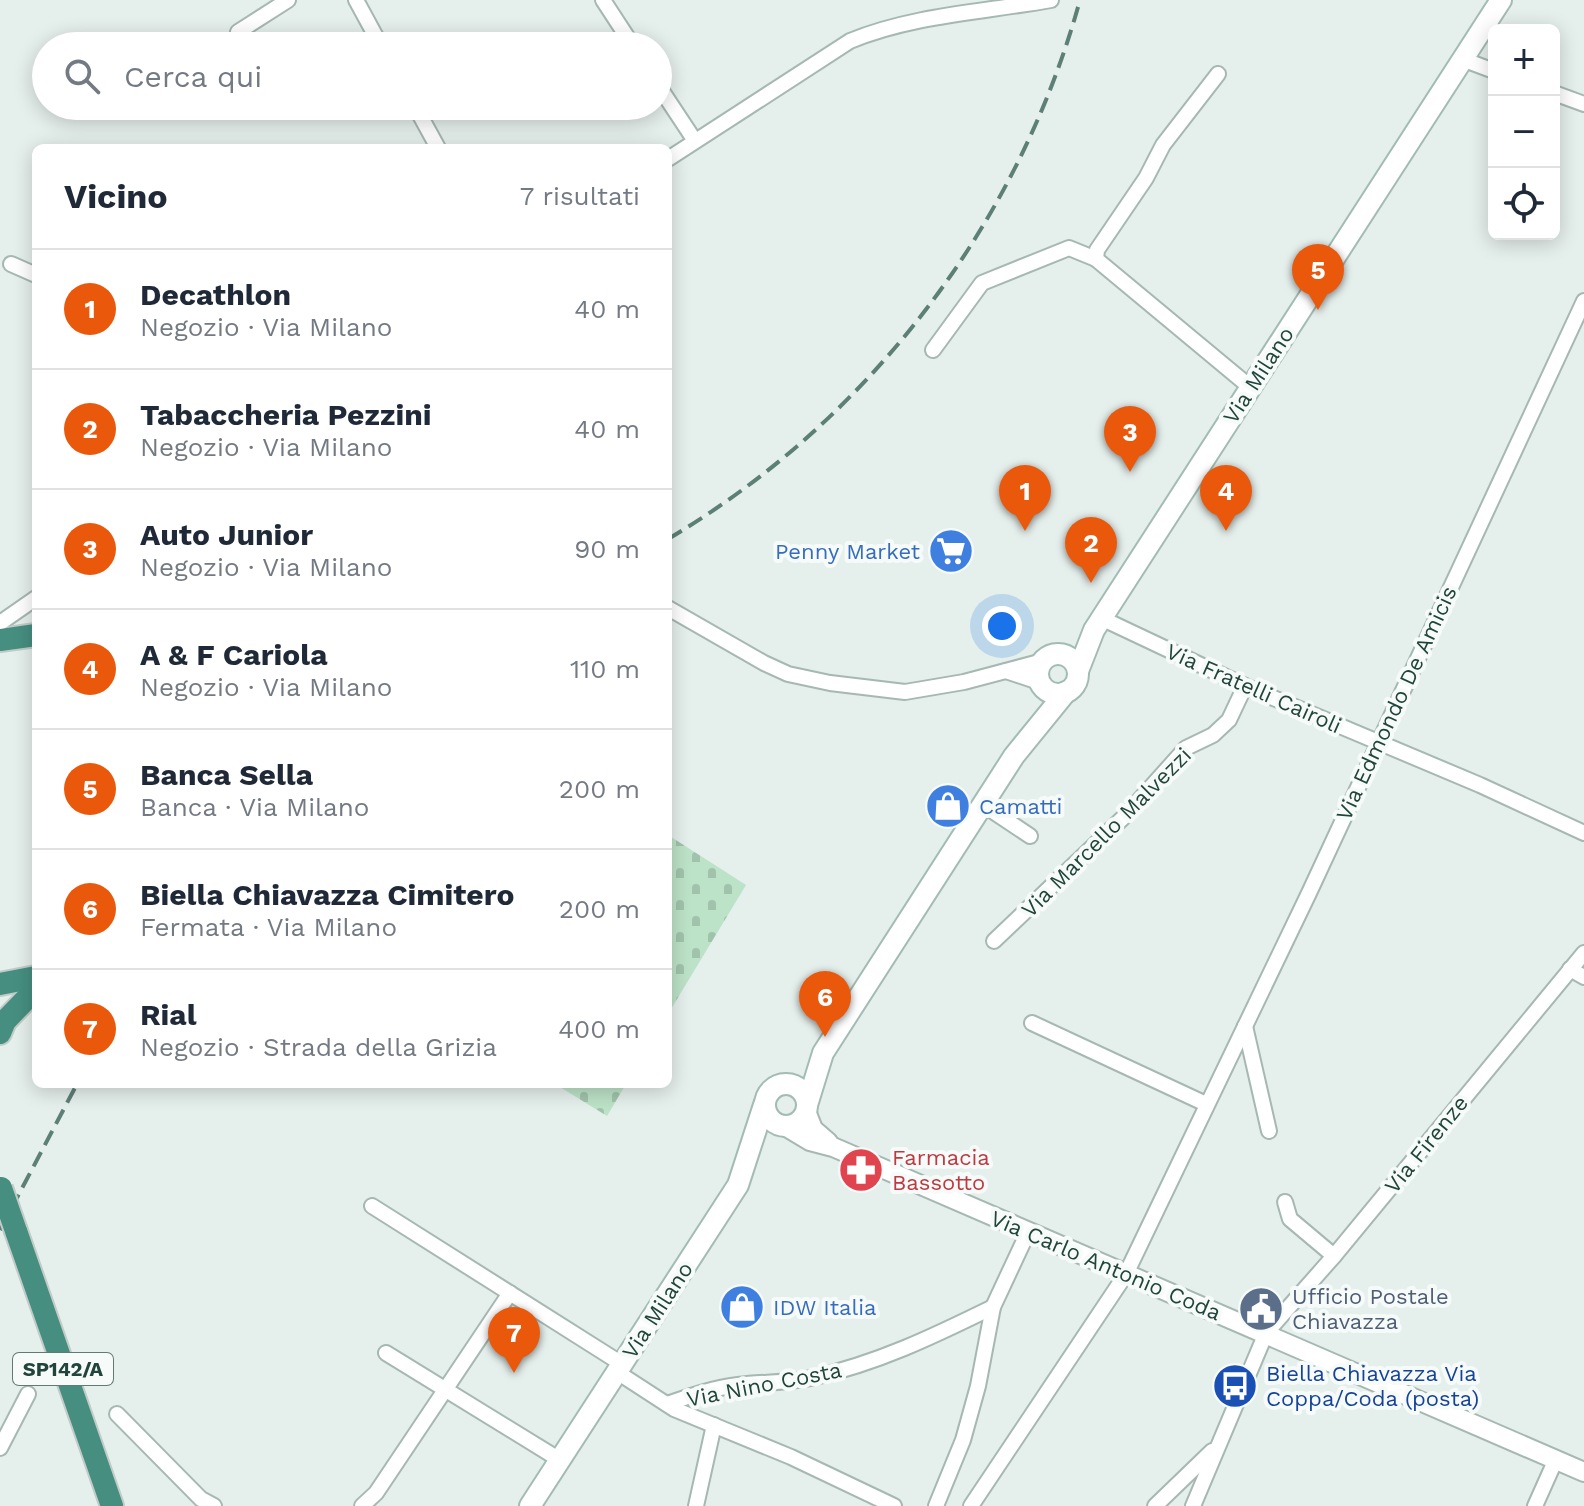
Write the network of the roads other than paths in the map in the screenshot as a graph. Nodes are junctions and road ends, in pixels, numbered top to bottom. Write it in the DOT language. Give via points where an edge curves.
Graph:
graph roads {
  1 [pos="288,0"];
  2 [pos="356,0"];
  3 [pos="603,0"];
  4 [pos="950,0"];
  5 [pos="1051,0"];
  6 [pos="1501,0"];
  7 [pos="954,16"];
  8 [pos="238,32"];
  9 [pos="373,32"];
  10 [pos="624,32"];
  11 [pos="1462,59"];
  12 [pos="1488,69"];
  13 [pos="1218,74"];
  14 [pos="1560,95"];
  15 [pos="1584,104"];
  16 [pos="672,106"];
  17 [pos="423,120"];
  18 [pos="695,141"];
  19 [pos="436,144"];
  20 [pos="672,156"];
  21 [pos="1096,259"];
  22 [pos="11,264"];
  23 [pos="32,273"];
  24 [pos="1584,301"];
  25 [pos="933,350"];
  26 [pos="1250,387"];
  27 [pos="32,601"];
  28 [pos="672,610"];
  29 [pos="0,623"];
  30 [pos="1097,624"];
  31 [pos="32,636"];
  32 [pos="0,640"];
  33 [pos="1053,658"];
  34 [pos="1005,671"];
  35 [pos="1078,671"];
  36 [pos="1042,685"];
  37 [pos="1245,686"];
  38 [pos="1066,692"];
  39 [pos="1378,741"];
  40 [pos="1014,756"];
  41 [pos="982,804"];
  42 [pos="1584,833"];
  43 [pos="1030,836"];
  44 [pos="994,941"];
  45 [pos="1584,953"];
  46 [pos="1570,969"];
  47 [pos="1584,977"];
  48 [pos="32,978"];
  49 [pos="0,984"];
  50 [pos="32,993"];
  51 [pos="1032,1023"];
  52 [pos="1245,1026"];
  53 [pos="0,1033"];
  54 [pos="820,1059"];
  55 [pos="787,1083"];
  56 [pos="1206,1104"];
  57 [pos="764,1105"];
  58 [pos="806,1108"];
  59 [pos="781,1125"];
  60 [pos="1269,1131"];
  61 [pos="833,1147"];
  62 [pos="738,1185"];
  63 [pos="0,1187"];
  64 [pos="1285,1202"];
  65 [pos="372,1206"];
  66 [pos="1028,1232"];
  67 [pos="1334,1256"];
  68 [pos="1126,1274"];
  69 [pos="510,1293"];
  70 [pos="993,1307"];
  71 [pos="1266,1333"];
  72 [pos="386,1353"];
  73 [pos="620,1368"];
  74 [pos="446,1390"];
  75 [pos="28,1394"];
  76 [pos="667,1404"];
  77 [pos="117,1414"];
  78 [pos="714,1425"];
  79 [pos="1219,1444"];
  80 [pos="0,1448"];
  81 [pos="1556,1459"];
  82 [pos="560,1460"];
  83 [pos="1584,1472"];
  84 [pos="1541,1502"];
  85 [pos="112,1506"];
  86 [pos="214,1506"];
  87 [pos="362,1506"];
  88 [pos="530,1506"];
  89 [pos="696,1506"];
  90 [pos="894,1506"];
  91 [pos="936,1506"];
  92 [pos="971,1506"];
  93 [pos="1155,1506"];
  94 [pos="1193,1506"];
  1 -- 8 [label="street"];
  2 -- 9 [label="street"];
  3 -- 10 [label="street"];
  4 -- 7 [label="street"];
  5 -- 7 [label="street"];
  6 -- 11 [label="main road, Via Milano"];
  7 -- 18 [label="street" via="876,30 850,41"];
  11 -- 12 [label="street"];
  11 -- 26 [label="main road, Via Milano"];
  13 -- 21 [label="street" via="1163,145"];
  14 -- 15 [label="street"];
  16 -- 18 [label="street"];
  17 -- 19 [label="street"];
  18 -- 20 [label="street"];
  21 -- 25 [label="street" via="1069,248 982,283"];
  21 -- 26 [label="street"];
  22 -- 23 [label="street"];
  24 -- 39 [label="street, Via Edmondo De Amicis"];
  26 -- 30 [label="main road, Via Milano"];
  27 -- 29 [label="street"];
  28 -- 34 [label="street" via="764,663 815,680 905,692"];
  30 -- 33 [label="main road, Via Milano"];
  30 -- 35 [label="main road, Via Milano"];
  30 -- 37 [label="street, Via Fratelli Cairoli"];
  31 -- 32 [label="highway"];
  33 -- 34 [label="street"];
  33 -- 35 [label="main road" via="1073,660"];
  33 -- 36 [label="main road" via="1038,670"];
  34 -- 36 [label="street"];
  35 -- 38 [label="main road"];
  36 -- 38 [label="main road" via="1055,694"];
  36 -- 40 [label="main road, Via Milano"];
  37 -- 39 [label="street, Via Fratelli Cairoli"];
  37 -- 44 [label="street, Via Marcello Malvezzi" via="1229,720 1186,748 1126,815"];
  38 -- 40 [label="main road, Via Milano"];
  39 -- 42 [label="street, Via Fratelli Cairoli"];
  39 -- 52 [label="street, Via Edmondo De Amicis"];
  40 -- 41 [label="main road, Via Milano"];
  41 -- 43 [label="street"];
  41 -- 54 [label="main road, Via Milano"];
  45 -- 46 [label="street, Via Firenze"];
  46 -- 47 [label="street"];
  46 -- 67 [label="street, Via Firenze"];
  48 -- 49 [label="highway"];
  50 -- 53 [label="highway"];
  51 -- 56 [label="street"];
  52 -- 56 [label="street, Via Edmondo De Amicis"];
  52 -- 60 [label="street"];
  54 -- 55 [label="main road, Via Milano"];
  54 -- 58 [label="main road, Via Milano"];
  55 -- 57 [label="main road, Via Milano" via="769,1091"];
  55 -- 58 [label="main road" via="802,1090"];
  56 -- 68 [label="street, Via Edmondo De Amicis"];
  57 -- 59 [label="main road" via="768,1116"];
  57 -- 62 [label="main road, Via Milano"];
  58 -- 59 [label="main road" via="800,1120"];
  58 -- 61 [label="street, Via Carlo Antonio Coda" via="813,1129"];
  59 -- 61 [label="street, Via Carlo Antonio Coda"];
  59 -- 62 [label="main road"];
  61 -- 66 [label="street, Via Carlo Antonio Coda"];
  62 -- 73 [label="main road, Via Milano"];
  63 -- 85 [label="highway, SP142/A, bridge"];
  64 -- 67 [label="street" via="1290,1219"];
  65 -- 69 [label="street"];
  66 -- 68 [label="street, Via Carlo Antonio Coda"];
  66 -- 70 [label="street"];
  67 -- 71 [label="street, Via Firenze"];
  68 -- 71 [label="street, Via Carlo Antonio Coda"];
  68 -- 92 [label="street, Via Edmondo De Amicis"];
  69 -- 73 [label="street"];
  69 -- 74 [label="street"];
  70 -- 76 [label="street, Via Nino Costa" via="866,1363 809,1379 697,1393"];
  70 -- 91 [label="street" via="963,1440"];
  71 -- 79 [label="street, Via Firenze"];
  71 -- 81 [label="street, Via Carlo Antonio Coda"];
  72 -- 74 [label="street"];
  73 -- 76 [label="street"];
  73 -- 82 [label="main road, Via Milano"];
  74 -- 82 [label="street"];
  74 -- 87 [label="street"];
  75 -- 80 [label="street"];
  76 -- 78 [label="street"];
  77 -- 86 [label="street"];
  78 -- 89 [label="street"];
  78 -- 90 [label="street"];
  79 -- 93 [label="street"];
  79 -- 94 [label="street, Via Firenze"];
  81 -- 83 [label="street, Via Carlo Antonio Coda"];
  81 -- 84 [label="street"];
  82 -- 88 [label="main road, Via Milano"];
}
